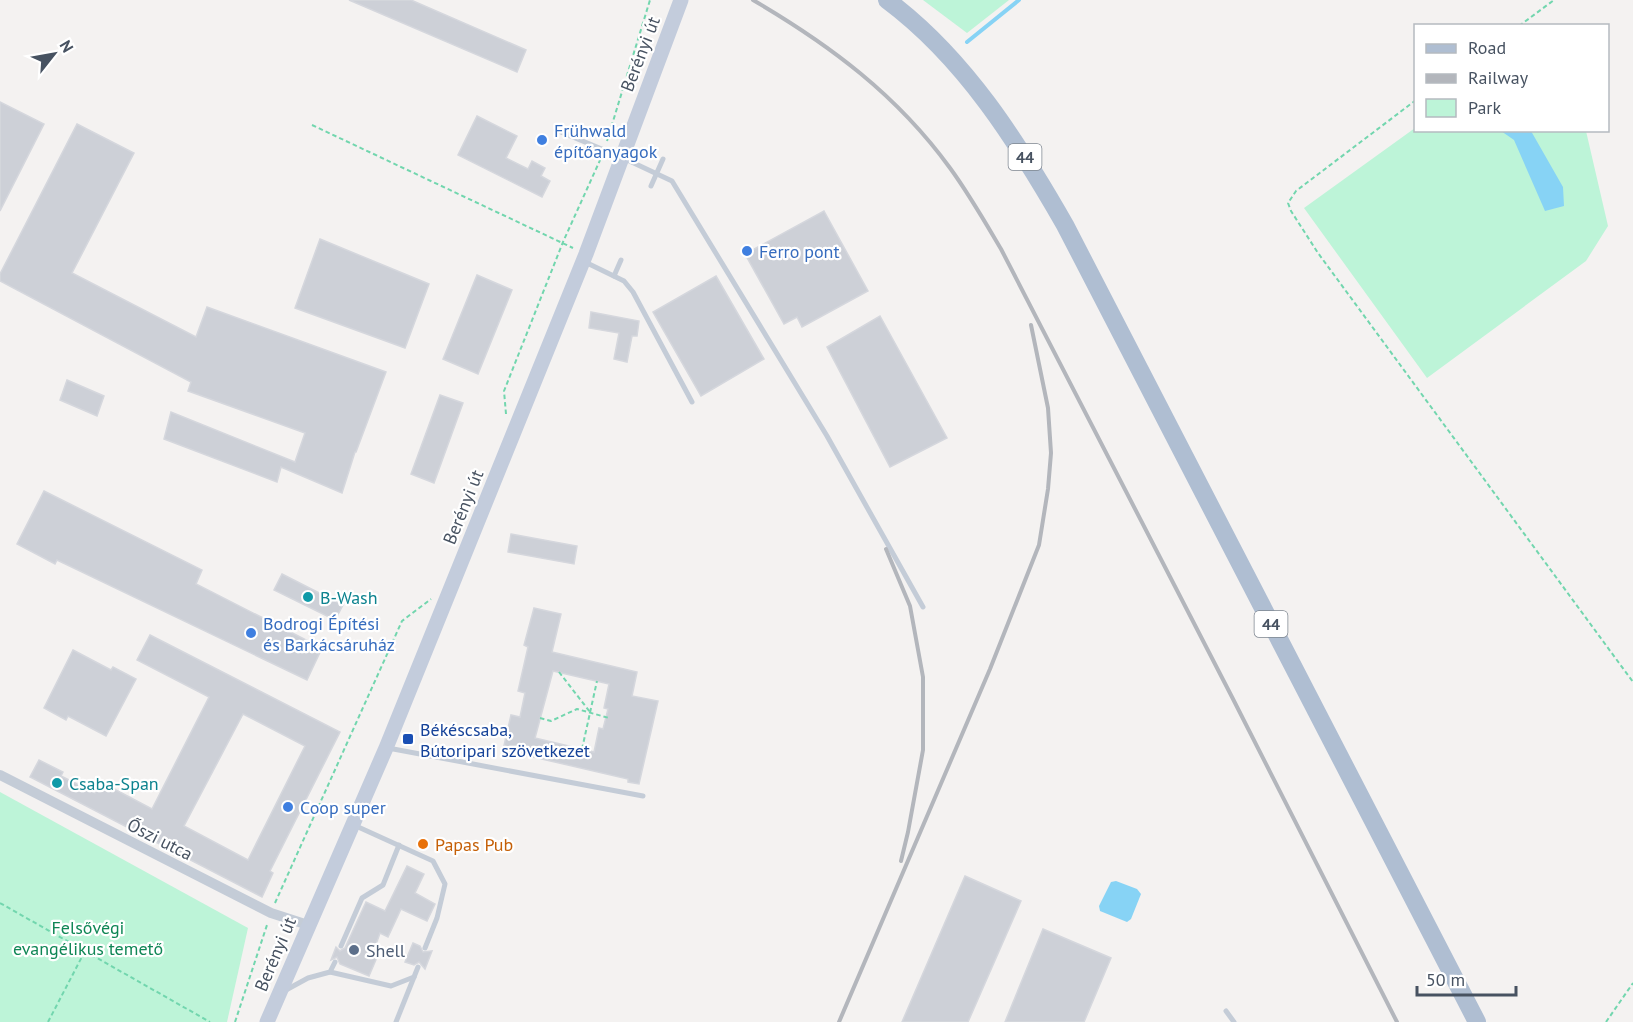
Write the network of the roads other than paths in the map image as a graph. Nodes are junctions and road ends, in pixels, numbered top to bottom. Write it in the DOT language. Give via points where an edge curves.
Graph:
graph roads {
  1 [pos="681,0"];
  2 [pos="887,0"];
  3 [pos="556,130"];
  4 [pos="621,157"];
  5 [pos="663,159"];
  6 [pos="657,174"];
  7 [pos="651,186"];
  8 [pos="585,258"];
  9 [pos="621,260"];
  10 [pos="614,276"];
  11 [pos="692,402"];
  12 [pos="923,607"];
  13 [pos="386,748"];
  14 [pos="0,775"];
  15 [pos="643,796"];
  16 [pos="352,824"];
  17 [pos="399,845"];
  18 [pos="308,925"];
  19 [pos="341,946"];
  20 [pos="425,948"];
  21 [pos="335,962"];
  22 [pos="418,967"];
  23 [pos="330,972"];
  24 [pos="414,977"];
  25 [pos="279,993"];
  26 [pos="1226,1011"];
  27 [pos="267,1022"];
  28 [pos="396,1022"];
  29 [pos="1234,1022"];
  30 [pos="1477,1022"];
  1 -- 4 [label="street, Berényi út"];
  2 -- 30 [label="main road, 44" via="944,51 973,85 1046,191"];
  3 -- 4 [label="lane"];
  4 -- 6 [label="lane"];
  4 -- 8 [label="street, Berényi út"];
  5 -- 6 [label="lane"];
  6 -- 7 [label="lane"];
  6 -- 12 [label="lane" via="672,182 826,436"];
  8 -- 10 [label="lane"];
  8 -- 13 [label="street, Berényi út"];
  9 -- 10 [label="lane"];
  10 -- 11 [label="lane" via="633,292"];
  13 -- 15 [label="lane"];
  13 -- 16 [label="street, Berényi út"];
  14 -- 18 [label="street, Őszi utca" via="271,913"];
  16 -- 17 [label="lane"];
  16 -- 18 [label="street, Berényi út"];
  17 -- 19 [label="lane" via="382,885 362,898"];
  17 -- 20 [label="lane" via="433,861 445,884"];
  18 -- 25 [label="street, Berényi út"];
  21 -- 23 [label="lane"];
  22 -- 24 [label="lane"];
  23 -- 24 [label="lane" via="391,986"];
  23 -- 25 [label="lane"];
  24 -- 28 [label="lane"];
  25 -- 27 [label="street, Berényi út"];
  26 -- 29 [label="lane"];
}
